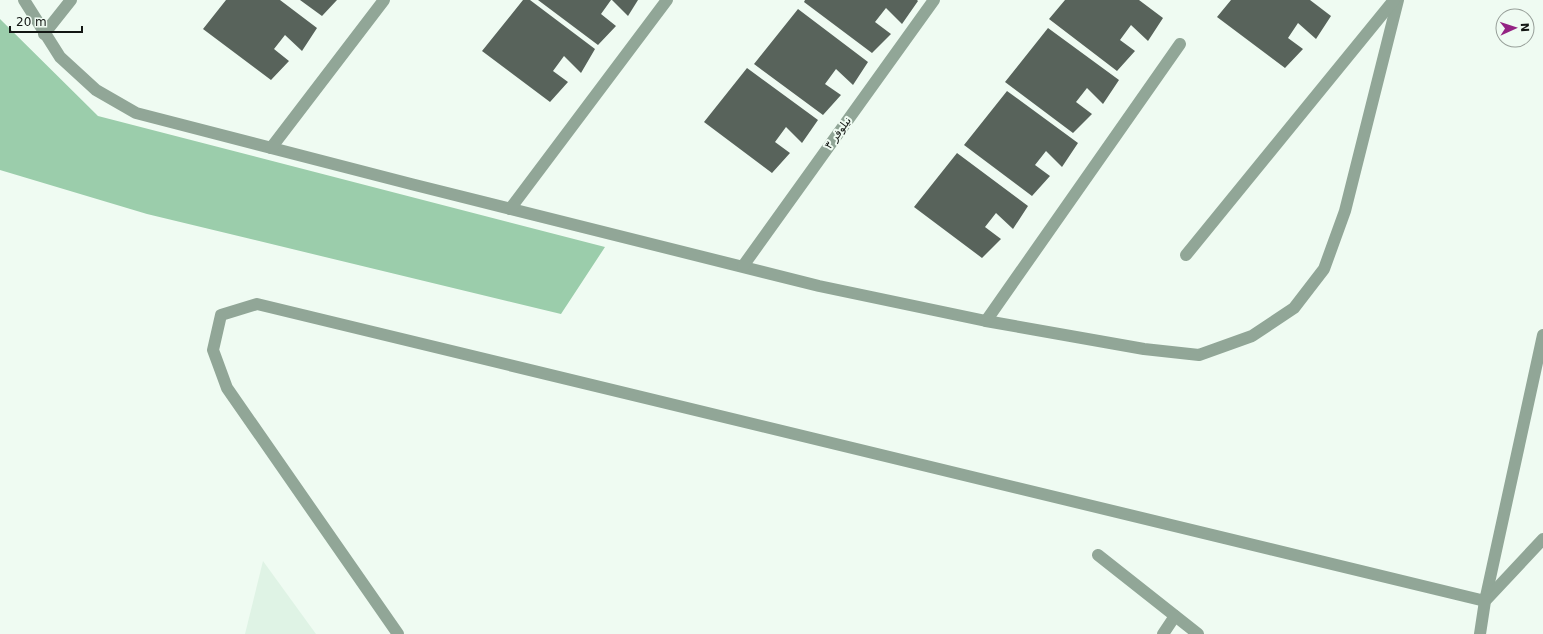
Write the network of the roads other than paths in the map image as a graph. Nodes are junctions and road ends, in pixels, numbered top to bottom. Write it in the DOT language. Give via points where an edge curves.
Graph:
graph roads {
  1 [pos="24,0"];
  2 [pos="71,0"];
  3 [pos="384,0"];
  4 [pos="666,0"];
  5 [pos="934,0"];
  6 [pos="1394,0"];
  7 [pos="1398,0"];
  8 [pos="44,34"];
  9 [pos="1180,44"];
  10 [pos="271,148"];
  11 [pos="510,209"];
  12 [pos="1186,255"];
  13 [pos="743,266"];
  14 [pos="986,321"];
  15 [pos="1543,335"];
  16 [pos="1543,539"];
  17 [pos="1098,555"];
  18 [pos="1484,602"];
  19 [pos="1175,616"];
  20 [pos="398,634"];
  21 [pos="1163,634"];
  22 [pos="1198,634"];
  23 [pos="1480,634"];
  1 -- 8 [label="street"];
  2 -- 8 [label="street"];
  3 -- 10 [label="street"];
  4 -- 11 [label="street"];
  5 -- 13 [label="street, نیلوفر ٣"];
  6 -- 12 [label="street"];
  7 -- 14 [label="street" via="1345,211 1324,269 1294,308 1252,336 1199,355 1144,349"];
  8 -- 10 [label="street" via="60,57 96,90 136,113"];
  9 -- 14 [label="street"];
  10 -- 11 [label="street"];
  11 -- 13 [label="street"];
  13 -- 14 [label="street" via="819,286"];
  15 -- 18 [label="street"];
  16 -- 18 [label="street"];
  17 -- 19 [label="street"];
  18 -- 20 [label="street" via="258,304 221,315 213,350 227,388"];
  18 -- 23 [label="street"];
  19 -- 21 [label="street"];
  19 -- 22 [label="street"];
}
